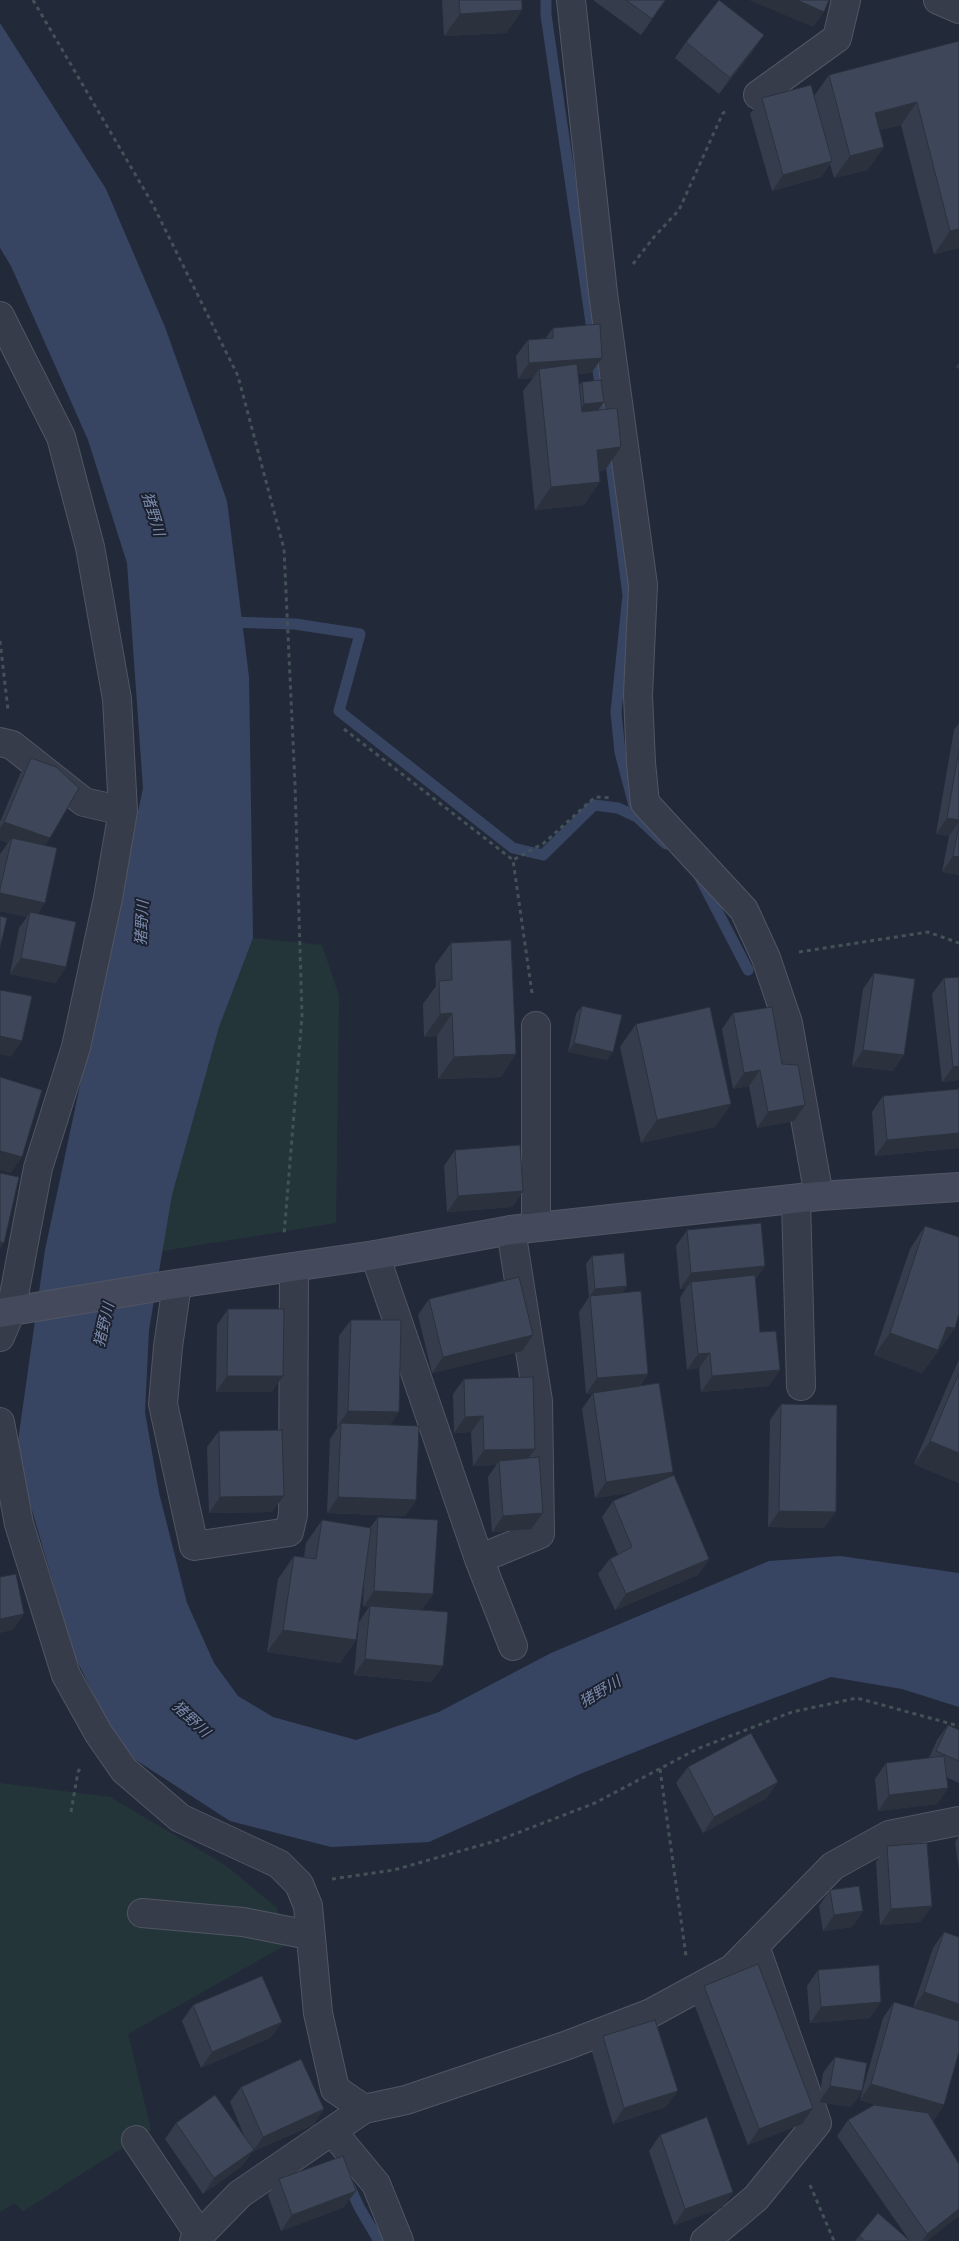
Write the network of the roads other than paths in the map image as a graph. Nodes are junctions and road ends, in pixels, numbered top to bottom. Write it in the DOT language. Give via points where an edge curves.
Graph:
graph roads {
  1 [pos="571,0"];
  2 [pos="846,0"];
  3 [pos="758,95"];
  4 [pos="0,316"];
  5 [pos="6,743"];
  6 [pos="123,811"];
  7 [pos="536,1026"];
  8 [pos="959,1187"];
  9 [pos="808,1198"];
  10 [pos="524,1229"];
  11 [pos="375,1255"];
  12 [pos="287,1268"];
  13 [pos="173,1285"];
  14 [pos="5,1312"];
  15 [pos="0,1338"];
  16 [pos="801,1386"];
  17 [pos="0,1422"];
  18 [pos="9,1527"];
  19 [pos="479,1559"];
  20 [pos="513,1646"];
  21 [pos="959,1821"];
  22 [pos="142,1913"];
  23 [pos="309,1935"];
  24 [pos="755,1946"];
  25 [pos="364,2109"];
  26 [pos="332,2131"];
  27 [pos="136,2140"];
  28 [pos="197,2238"];
  29 [pos="399,2241"];
  30 [pos="705,2241"];
  1 -- 9 [label="street" via="603,293 643,585 638,695 646,803 744,910 766,958 788,1022"];
  2 -- 3 [label="street" via="837,38"];
  4 -- 6 [label="street" via="61,437 90,547 117,699"];
  5 -- 6 [label="street" via="84,802"];
  6 -- 14 [label="street" via="76,1047 38,1168"];
  7 -- 10 [label="street"];
  8 -- 9 [label="street"];
  9 -- 10 [label="street"];
  9 -- 16 [label="street"];
  10 -- 11 [label="street"];
  10 -- 19 [label="street" via="538,1402 540,1534"];
  11 -- 12 [label="street"];
  11 -- 19 [label="street"];
  12 -- 13 [label="street"];
  12 -- 13 [label="street" via="293,1515 289,1532 194,1546 163,1404"];
  13 -- 14 [label="street"];
  14 -- 15 [label="street"];
  17 -- 18 [label="street"];
  18 -- 23 [label="street" via="66,1675 99,1734 124,1770 180,1818 279,1864 298,1884 308,1906"];
  19 -- 20 [label="street"];
  21 -- 24 [label="street" via="889,1835 833,1866"];
  22 -- 23 [label="street" via="243,1922"];
  23 -- 25 [label="street" via="318,2013 335,2089"];
  24 -- 25 [label="street" via="732,1969 650,2013 565,2046 406,2100"];
  24 -- 30 [label="street" via="817,2123 756,2198"];
  25 -- 26 [label="street"];
  26 -- 28 [label="street" via="240,2194"];
  26 -- 29 [label="street" via="376,2184"];
  27 -- 28 [label="street"];
}
